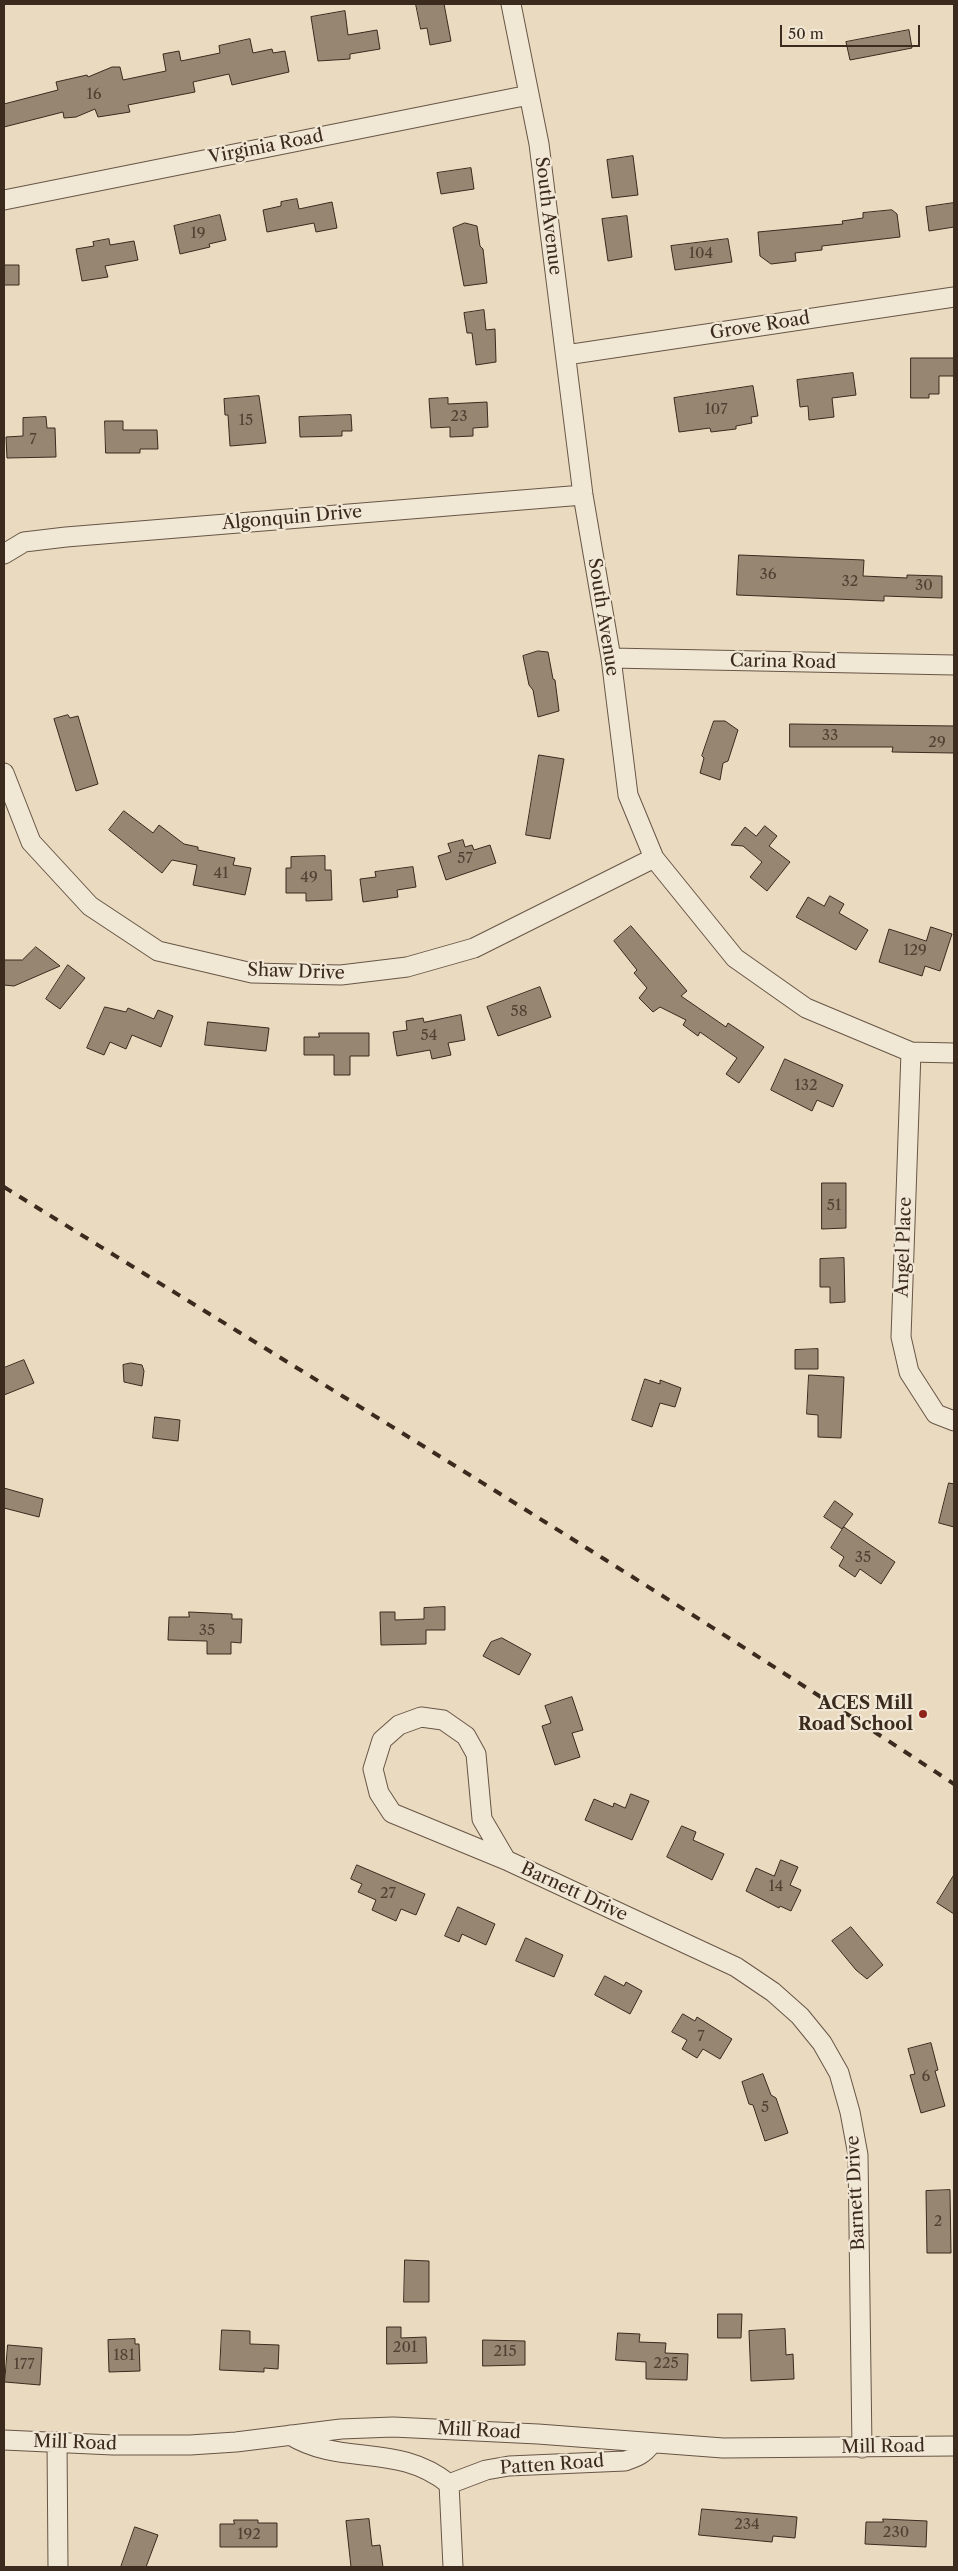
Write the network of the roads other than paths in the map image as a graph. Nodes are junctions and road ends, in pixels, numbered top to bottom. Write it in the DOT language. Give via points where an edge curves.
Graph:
graph roads {
  1 [pos="511,4"];
  2 [pos="529,96"];
  3 [pos="4,200"];
  4 [pos="954,297"];
  5 [pos="566,355"];
  6 [pos="583,495"];
  7 [pos="4,554"];
  8 [pos="611,658"];
  9 [pos="954,666"];
  10 [pos="4,773"];
  11 [pos="654,858"];
  12 [pos="911,1052"];
  13 [pos="954,1053"];
  14 [pos="954,1421"];
  15 [pos="506,1860"];
  16 [pos="290,2435"];
  17 [pos="4,2440"];
  18 [pos="57,2442"];
  19 [pos="651,2444"];
  20 [pos="954,2446"];
  21 [pos="862,2448"];
  22 [pos="449,2484"];
  23 [pos="58,2567"];
  24 [pos="453,2567"];
  1 -- 2 [label="street, South Avenue"];
  2 -- 3 [label="street, Virginia Road"];
  2 -- 5 [label="street, South Avenue" via="539,144"];
  4 -- 5 [label="street, Grove Road"];
  5 -- 6 [label="street, South Avenue"];
  6 -- 7 [label="street, Algonquin Drive" via="66,537 24,542"];
  6 -- 8 [label="street, South Avenue"];
  8 -- 9 [label="street, Carina Road"];
  8 -- 11 [label="street, South Avenue" via="628,795"];
  10 -- 11 [label="street, Shaw Drive" via="31,842 90,906 158,952 252,973 341,975 407,967 474,948"];
  11 -- 12 [label="street, South Avenue" via="735,958 806,1008"];
  12 -- 13 [label="street, South Avenue"];
  12 -- 14 [label="street, Angel Place" via="901,1337 909,1372 936,1414"];
  15 -- 15 [label="street, Barnett Drive" via="392,1813 379,1793 373,1769 382,1740 399,1725 421,1717 444,1720 466,1736 476,1754 482,1819"];
  15 -- 21 [label="street, Barnett Drive" via="736,1967 780,1998 822,2043 839,2073 858,2155"];
  16 -- 18 [label="street, Mill Road" via="190,2445"];
  16 -- 19 [label="street, Mill Road" via="393,2427 538,2434"];
  16 -- 22 [label="street" via="316,2448 404,2460"];
  17 -- 18 [label="street, Mill Road"];
  18 -- 23 [label="street"];
  19 -- 21 [label="street, Mill Road" via="723,2448"];
  19 -- 22 [label="street, Patten Road" via="638,2457 625,2461 509,2466 486,2470"];
  20 -- 21 [label="street, Mill Road"];
  22 -- 24 [label="street"];
}
